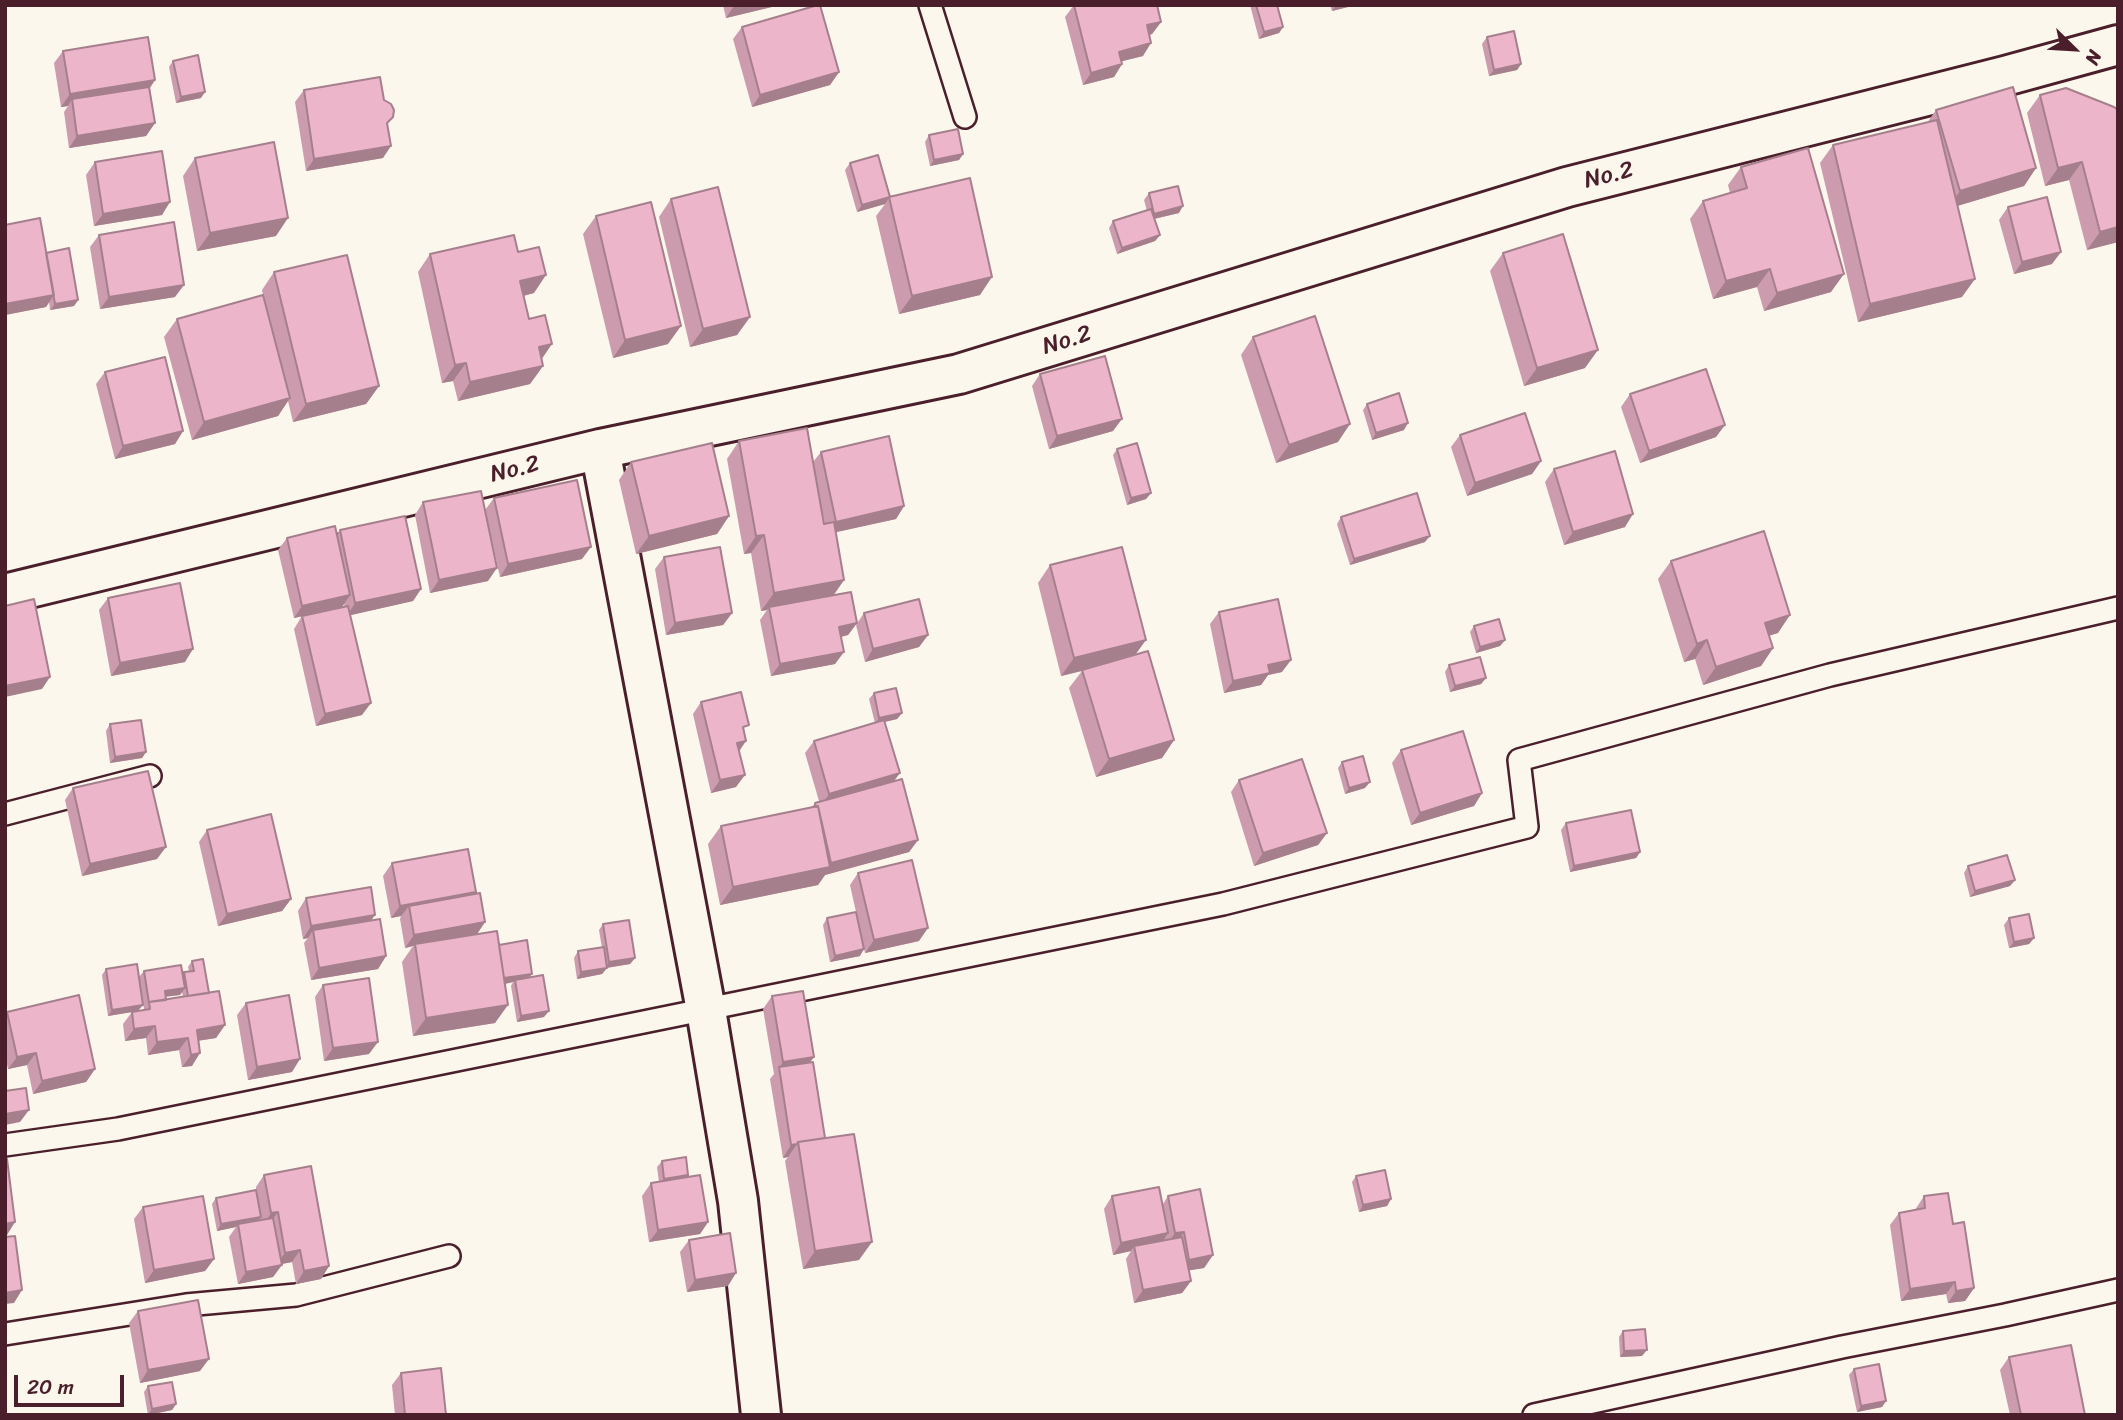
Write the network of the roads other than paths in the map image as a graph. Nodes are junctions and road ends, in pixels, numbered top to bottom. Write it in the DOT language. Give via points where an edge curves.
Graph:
graph roads {
  1 [pos="930,5"];
  2 [pos="2118,45"];
  3 [pos="965,117"];
  4 [pos="600,449"];
  5 [pos="5,594"];
  6 [pos="2118,608"];
  7 [pos="150,776"];
  8 [pos="5,814"];
  9 [pos="706,1010"];
  10 [pos="5,1145"];
  11 [pos="449,1256"];
  12 [pos="2118,1290"];
  13 [pos="5,1334"];
  14 [pos="761,1415"];
  15 [pos="1535,1415"];
  1 -- 3 [label="lane"];
  2 -- 4 [label="street, No.2" via="1567,187 959,374"];
  4 -- 5 [label="street, No.2"];
  4 -- 9 [label="street"];
  6 -- 9 [label="lane" via="1830,675 1519,760 1527,827 1223,904"];
  7 -- 8 [label="lane"];
  9 -- 10 [label="lane" via="132,1126"];
  9 -- 14 [label="street" via="738,1201"];
  11 -- 13 [label="lane" via="296,1295 186,1305"];
  12 -- 15 [label="lane"];
}
